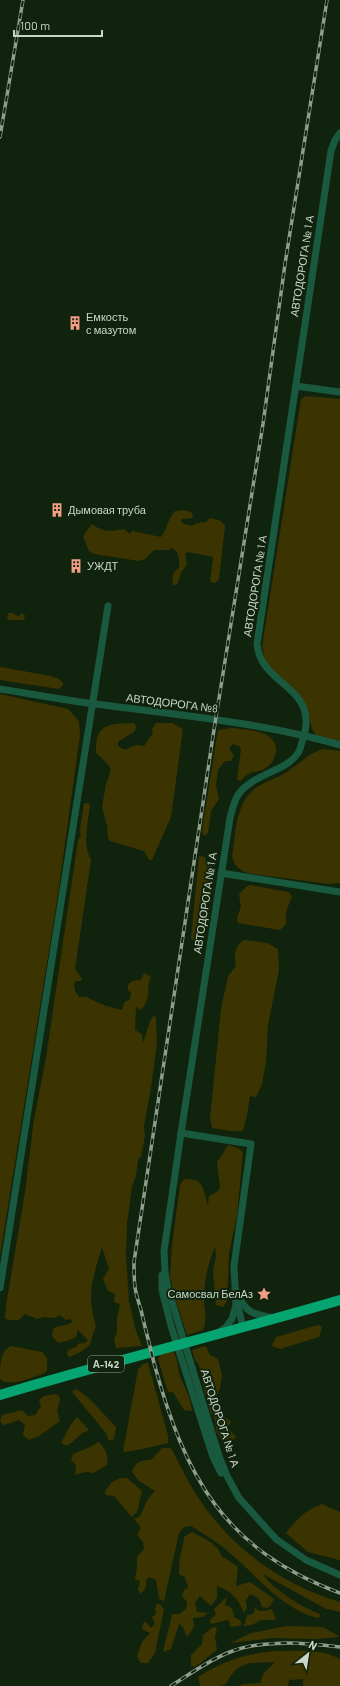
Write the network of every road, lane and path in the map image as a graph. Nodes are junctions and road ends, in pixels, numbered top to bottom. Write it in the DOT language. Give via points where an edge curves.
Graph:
graph roads {
  1 [pos="340,133"];
  2 [pos="296,386"];
  3 [pos="340,392"];
  4 [pos="108,606"];
  5 [pos="0,689"];
  6 [pos="94,704"];
  7 [pos="304,734"];
  8 [pos="340,745"];
  9 [pos="221,872"];
  10 [pos="340,892"];
  11 [pos="181,1133"];
  12 [pos="0,1288"];
  13 [pos="235,1288"];
  14 [pos="340,1300"];
  15 [pos="277,1318"];
  16 [pos="243,1328"];
  17 [pos="212,1336"];
  18 [pos="0,1395"];
  19 [pos="340,1575"];
  1 -- 2 [label="street, АВТОДОРОГА № 1 А" via="331,151"];
  2 -- 3 [label="street"];
  2 -- 7 [label="street, АВТОДОРОГА № 1 А" via="257,644 261,661 302,703 306,715"];
  4 -- 6 [label="street"];
  5 -- 6 [label="street, АВТОДОРОГА №8"];
  6 -- 7 [label="street, АВТОДОРОГА №8" via="243,723"];
  6 -- 12 [label="street"];
  7 -- 8 [label="street, АВТОДОРОГА №8"];
  7 -- 9 [label="street, АВТОДОРОГА № 1 А" via="299,753 292,760 252,781 238,795 230,818"];
  9 -- 10 [label="street"];
  9 -- 11 [label="street, АВТОДОРОГА № 1 А"];
  11 -- 13 [label="street" via="251,1144 234,1266"];
  11 -- 19 [label="street, АВТОДОРОГА № 1 А" via="164,1251 165,1272 175,1326 218,1456 239,1498 276,1540 306,1560"];
  13 -- 15 [label="street" via="242,1304 253,1314"];
  13 -- 16 [label="street"];
  13 -- 17 [label="street" via="236,1305 232,1319 226,1327"];
  14 -- 15 [label="highway, А-142"];
  15 -- 16 [label="highway, А-142"];
  16 -- 17 [label="highway, А-142"];
  17 -- 18 [label="highway, А-142"];
}
